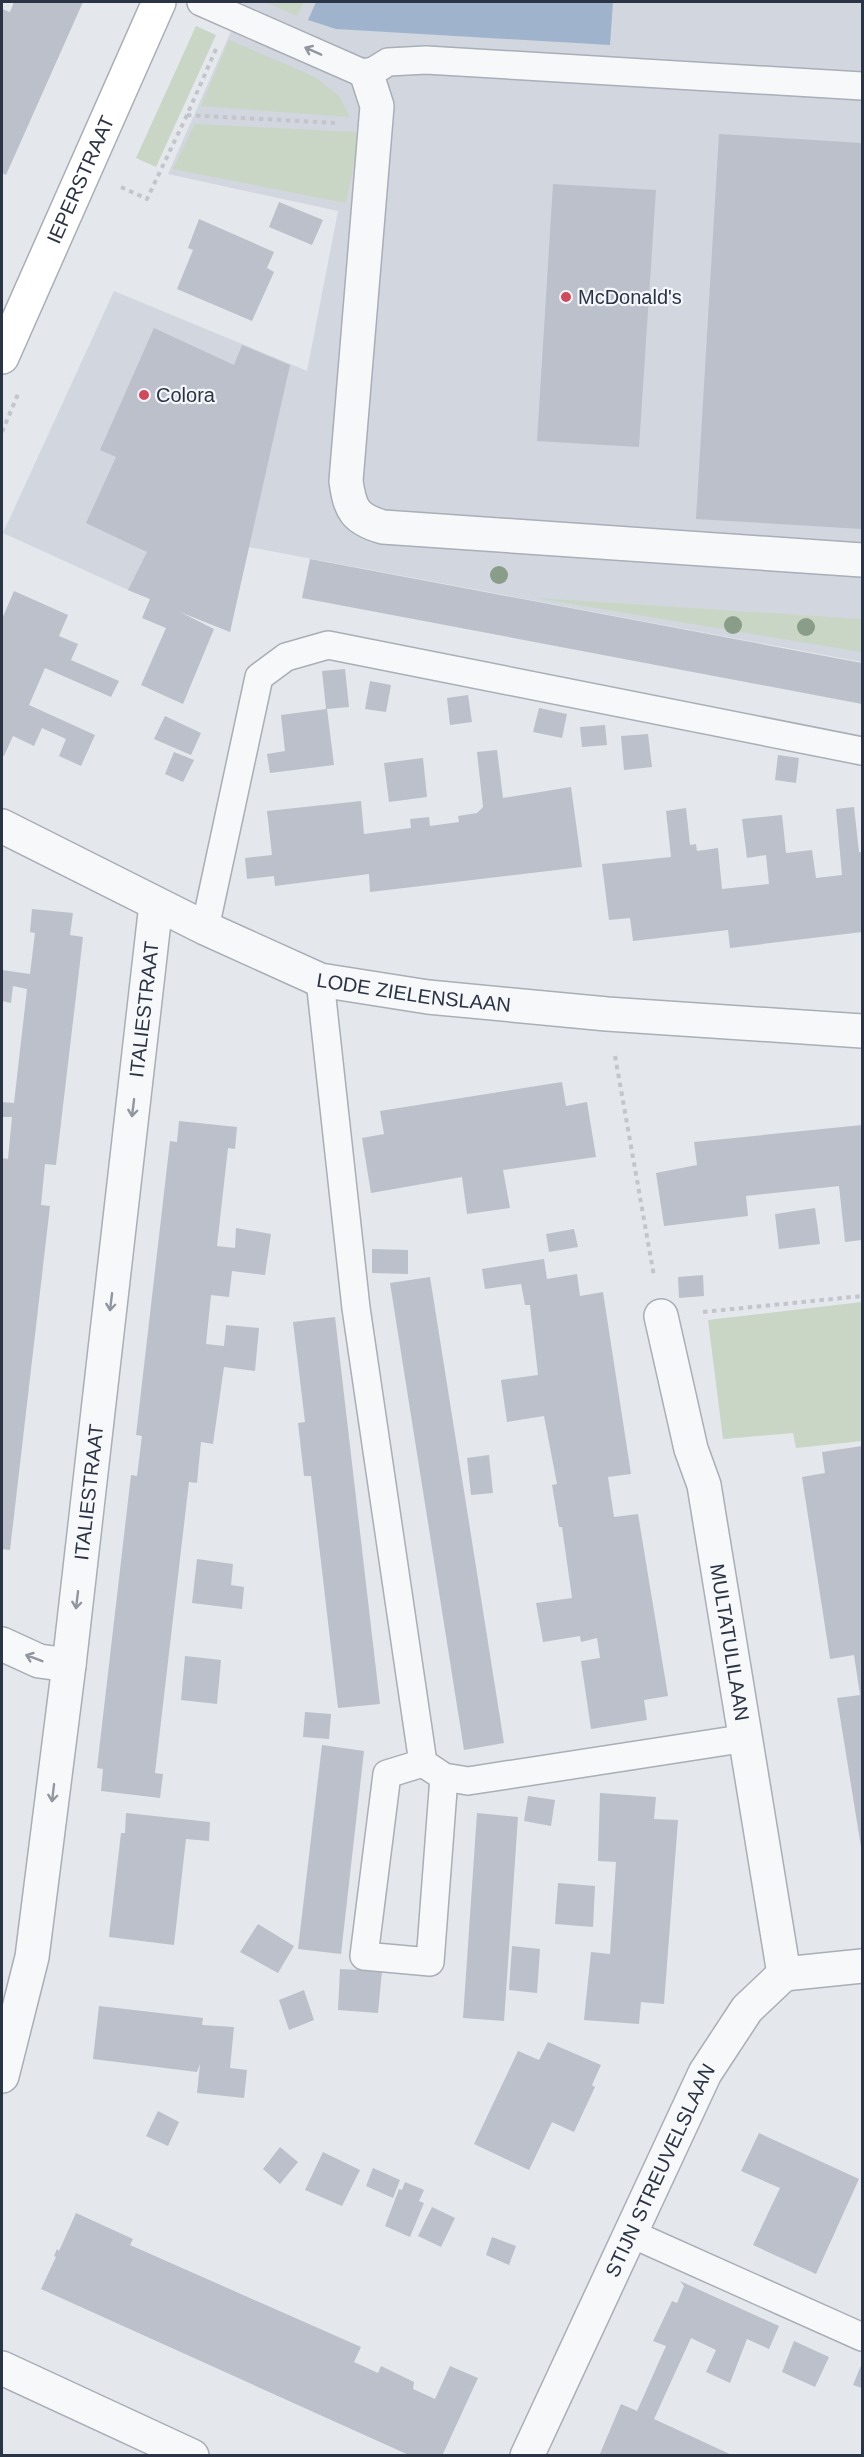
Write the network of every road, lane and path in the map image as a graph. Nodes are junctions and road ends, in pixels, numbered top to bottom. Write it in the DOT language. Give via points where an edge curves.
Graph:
graph roads {
  1 [pos="159,2"];
  2 [pos="201,2"];
  3 [pos="231,15"];
  4 [pos="367,75"];
  5 [pos="862,86"];
  6 [pos="187,115"];
  7 [pos="376,123"];
  8 [pos="111,182"];
  9 [pos="2,357"];
  10 [pos="862,560"];
  11 [pos="862,751"];
  12 [pos="2,826"];
  13 [pos="156,904"];
  14 [pos="205,928"];
  15 [pos="320,980"];
  16 [pos="607,1014"];
  17 [pos="862,1031"];
  18 [pos="862,1296"];
  19 [pos="661,1316"];
  20 [pos="2,1644"];
  21 [pos="69,1665"];
  22 [pos="747,1738"];
  23 [pos="434,1770"];
  24 [pos="862,1966"];
  25 [pos="784,1974"];
  26 [pos="2,2076"];
  27 [pos="632,2234"];
  28 [pos="862,2337"];
  29 [pos="2,2368"];
  30 [pos="192,2456"];
  31 [pos="527,2456"];
  1 -- 9 [label="street, IEPERSTRAAT"];
  2 -- 3 [label="lane"];
  4 -- 3 [label="lane, one-way"];
  3 -- 6 [label="path"];
  4 -- 5 [label="lane" via="388,62 426,60"];
  4 -- 7 [label="street" via="377,106"];
  6 -- 7 [label="path"];
  6 -- 8 [label="path" via="147,199"];
  7 -- 10 [label="street" via="346,481 349,505 364,522 384,527"];
  11 -- 14 [label="lane" via="328,645 286,657 259,677"];
  12 -- 13 [label="street, LODE ZIELENSLAAN"];
  13 -- 14 [label="street, LODE ZIELENSLAAN"];
  13 -- 21 [label="street, ITALIESTRAAT, one-way"];
  14 -- 15 [label="street, LODE ZIELENSLAAN"];
  15 -- 16 [label="street, LODE ZIELENSLAAN" via="428,997"];
  15 -- 23 [label="lane" via="356,1308"];
  16 -- 17 [label="street, LODE ZIELENSLAAN"];
  16 -- 19 [label="path"];
  18 -- 19 [label="path"];
  19 -- 22 [label="street, MULTATULILAAN" via="704,1485"];
  21 -- 20 [label="street, one-way" via="39,1661"];
  21 -- 26 [label="street, ITALIESTRAAT, one-way" via="32,1957"];
  22 -- 23 [label="lane" via="468,1781"];
  22 -- 25 [label="street, MULTATULILAAN"];
  23 -- 23 [label="lane" via="387,1774 364,1956 430,1962"];
  24 -- 25 [label="street"];
  25 -- 27 [label="street, STIJN STREUVELSLAAN" via="747,2009 705,2073"];
  27 -- 28 [label="lane"];
  27 -- 31 [label="street, STIJN STREUVELSLAAN"];
  29 -- 30 [label="street"];
}
